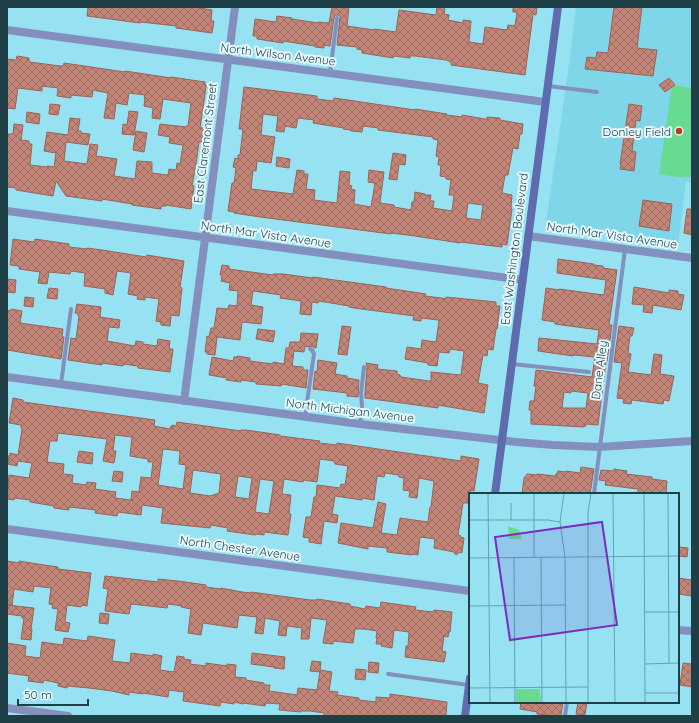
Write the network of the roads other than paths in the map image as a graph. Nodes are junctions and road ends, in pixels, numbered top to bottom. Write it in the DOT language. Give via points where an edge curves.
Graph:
graph roads {
  1 [pos="235,7"];
  2 [pos="558,7"];
  3 [pos="337,18"];
  4 [pos="7,30"];
  5 [pos="228,60"];
  6 [pos="330,73"];
  7 [pos="547,86"];
  8 [pos="597,92"];
  9 [pos="545,102"];
  10 [pos="7,211"];
  11 [pos="528,236"];
  12 [pos="205,238"];
  13 [pos="625,249"];
  14 [pos="692,258"];
  15 [pos="523,280"];
  16 [pos="71,309"];
  17 [pos="310,349"];
  18 [pos="511,364"];
  19 [pos="364,368"];
  20 [pos="589,372"];
  21 [pos="7,377"];
  22 [pos="61,384"];
  23 [pos="184,401"];
  24 [pos="305,417"];
  25 [pos="360,424"];
  26 [pos="502,440"];
  27 [pos="692,441"];
  28 [pos="599,447"];
  29 [pos="495,493"];
  30 [pos="594,493"];
  31 [pos="7,529"];
  32 [pos="469,591"];
  33 [pos="679,630"];
  34 [pos="692,631"];
  35 [pos="388,674"];
  36 [pos="469,681"];
  37 [pos="469,688"];
  38 [pos="567,703"];
  39 [pos="7,708"];
  40 [pos="68,716"];
  41 [pos="465,716"];
  42 [pos="565,716"];
  1 -- 5 [label="street, East Claremont Street"];
  2 -- 7 [label="main road, East Washington Boulevard"];
  3 -- 6 [label="lane"];
  4 -- 5 [label="street, North Wilson Avenue"];
  5 -- 6 [label="street, North Wilson Avenue"];
  5 -- 12 [label="street, East Claremont Street"];
  6 -- 9 [label="street, North Wilson Avenue"];
  7 -- 8 [label="lane"];
  7 -- 9 [label="main road, East Washington Boulevard"];
  9 -- 11 [label="main road, East Washington Boulevard"];
  10 -- 12 [label="street, North Mar Vista Avenue"];
  11 -- 13 [label="street, North Mar Vista Avenue"];
  11 -- 15 [label="main road, East Washington Boulevard"];
  12 -- 15 [label="street, North Mar Vista Avenue"];
  12 -- 23 [label="street, East Claremont Street"];
  13 -- 14 [label="street, North Mar Vista Avenue"];
  13 -- 28 [label="lane, Dane Alley"];
  15 -- 18 [label="main road, East Washington Boulevard"];
  16 -- 22 [label="lane"];
  17 -- 24 [label="lane" via="314,354"];
  18 -- 20 [label="lane"];
  18 -- 26 [label="main road, East Washington Boulevard"];
  19 -- 25 [label="lane" via="360,393"];
  21 -- 22 [label="street, North Michigan Avenue"];
  22 -- 23 [label="street, North Michigan Avenue"];
  23 -- 24 [label="street, North Michigan Avenue"];
  24 -- 25 [label="street, North Michigan Avenue"];
  25 -- 26 [label="street, North Michigan Avenue"];
  26 -- 28 [label="street, North Michigan Avenue"];
  26 -- 29 [label="main road, East Washington Boulevard"];
  27 -- 28 [label="street, North Michigan Avenue"];
  28 -- 30 [label="lane, Dane Alley"];
  31 -- 32 [label="street, North Chester Avenue"];
  33 -- 34 [label="street"];
  35 -- 36 [label="lane"];
  37 -- 41 [label="main road"];
  38 -- 42 [label="lane"];
  39 -- 40 [label="street"];
}
